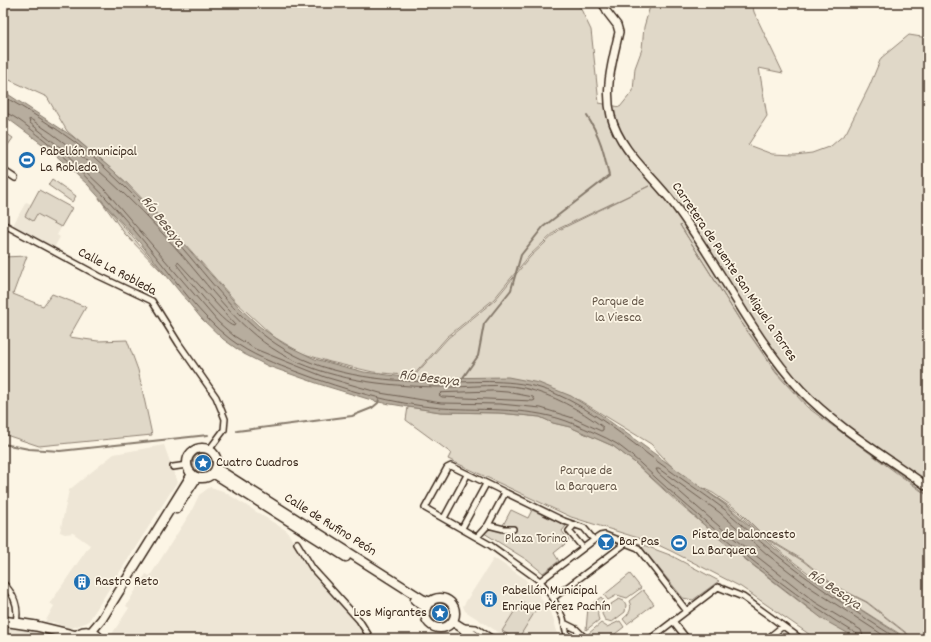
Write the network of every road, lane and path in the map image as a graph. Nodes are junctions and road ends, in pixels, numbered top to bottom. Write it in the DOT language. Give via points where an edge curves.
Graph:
graph roads {
  1 [pos="601,3"];
  2 [pos="608,12"];
  3 [pos="3,170"];
  4 [pos="15,178"];
  5 [pos="3,224"];
  6 [pos="209,450"];
  7 [pos="187,465"];
  8 [pos="173,467"];
  9 [pos="214,471"];
  10 [pos="467,475"];
  11 [pos="194,476"];
  12 [pos="486,484"];
  13 [pos="928,487"];
  14 [pos="504,493"];
  15 [pos="444,518"];
  16 [pos="488,525"];
  17 [pos="574,525"];
  18 [pos="462,528"];
  19 [pos="513,529"];
  20 [pos="477,537"];
  21 [pos="594,540"];
  22 [pos="297,543"];
  23 [pos="626,543"];
  24 [pos="583,548"];
  25 [pos="540,581"];
  26 [pos="3,583"];
  27 [pos="553,598"];
  28 [pos="429,605"];
  29 [pos="686,610"];
  30 [pos="3,621"];
  31 [pos="673,621"];
  32 [pos="16,622"];
  33 [pos="453,622"];
  34 [pos="564,623"];
  35 [pos="461,626"];
  36 [pos="783,626"];
  37 [pos="56,631"];
  38 [pos="96,635"];
  39 [pos="75,637"];
  40 [pos="67,639"];
  41 [pos="372,639"];
  42 [pos="468,639"];
  43 [pos="480,639"];
  44 [pos="493,639"];
  45 [pos="568,639"];
  46 [pos="586,639"];
  47 [pos="650,639"];
  48 [pos="687,639"];
  49 [pos="766,639"];
  50 [pos="801,639"];
  1 -- 2 [label="street, Carretera de Puente San Miguel a Torres"];
  2 -- 13 [label="street, Carretera de Puente San Miguel a Torres" via="617,25 618,32 609,87 609,104 613,122 623,143 673,202 763,340 801,389 831,416"];
  3 -- 4 [label="street"];
  5 -- 6 [label="street, Calle La Robleda" via="99,276 152,300 216,397 225,419 224,430"];
  6 -- 7 [label="main road" via="193,452"];
  6 -- 9 [label="main road" via="215,457"];
  7 -- 8 [label="street"];
  7 -- 11 [label="main road"];
  9 -- 11 [label="main road" via="204,478"];
  9 -- 28 [label="main road, Calle de Rufino Peón"];
  10 -- 12 [label="street"];
  10 -- 15 [label="street"];
  10 -- 15 [label="street" via="451,466 447,468 426,508"];
  11 -- 38 [label="main road"];
  12 -- 14 [label="street"];
  12 -- 18 [label="street"];
  14 -- 16 [label="street"];
  14 -- 17 [label="street"];
  15 -- 18 [label="street"];
  16 -- 19 [label="street"];
  16 -- 20 [label="street"];
  17 -- 21 [label="street" via="584,528"];
  17 -- 24 [label="street" via="570,531"];
  18 -- 20 [label="street"];
  20 -- 25 [label="street"];
  21 -- 23 [label="street" via="605,535"];
  21 -- 24 [label="street"];
  22 -- 41 [label="street" via="313,569 360,620"];
  23 -- 27 [label="street"];
  23 -- 29 [label="street" via="638,548"];
  24 -- 25 [label="street"];
  25 -- 27 [label="street"];
  26 -- 32 [label="street" via="18,608"];
  27 -- 34 [label="street"];
  28 -- 33 [label="main road" via="439,598 450,602 455,610"];
  28 -- 33 [label="main road" via="426,618 432,626 442,628"];
  29 -- 31 [label="street"];
  29 -- 36 [label="street" via="718,587 743,597"];
  30 -- 32 [label="highway"];
  31 -- 47 [label="street"];
  31 -- 48 [label="street"];
  32 -- 37 [label="highway"];
  33 -- 35 [label="main road"];
  34 -- 45 [label="street"];
  34 -- 46 [label="street" via="576,629"];
  35 -- 42 [label="street"];
  35 -- 43 [label="main road"];
  35 -- 44 [label="street" via="476,628"];
  36 -- 49 [label="street"];
  36 -- 50 [label="street"];
  37 -- 39 [label="highway"];
  37 -- 40 [label="highway"];
  38 -- 39 [label="highway" via="84,632"];
}
